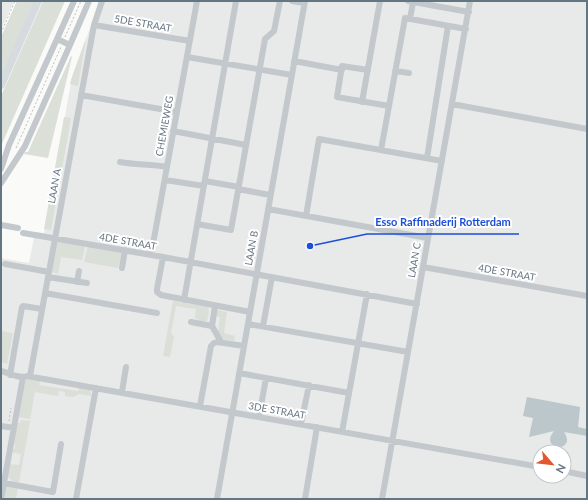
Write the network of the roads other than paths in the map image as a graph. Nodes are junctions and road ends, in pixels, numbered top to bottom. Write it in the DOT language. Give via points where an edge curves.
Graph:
graph roads {
  1 [pos="38,1"];
  2 [pos="74,1"];
  3 [pos="89,1"];
  4 [pos="102,1"];
  5 [pos="197,1"];
  6 [pos="236,1"];
  7 [pos="280,1"];
  8 [pos="292,1"];
  9 [pos="380,1"];
  10 [pos="411,1"];
  11 [pos="470,1"];
  12 [pos="304,2"];
  13 [pos="469,12"];
  14 [pos="410,19"];
  15 [pos="94,25"];
  16 [pos="448,26"];
  17 [pos="466,29"];
  18 [pos="57,39"];
  19 [pos="190,41"];
  20 [pos="66,44"];
  21 [pos="187,57"];
  22 [pos="294,61"];
  23 [pos="225,63"];
  24 [pos="259,70"];
  25 [pos="342,70"];
  26 [pos="368,70"];
  27 [pos="396,70"];
  28 [pos="409,73"];
  29 [pos="292,75"];
  30 [pos="1,85"];
  31 [pos="81,95"];
  32 [pos="362,102"];
  33 [pos="452,104"];
  34 [pos="389,106"];
  35 [pos="177,112"];
  36 [pos="587,129"];
  37 [pos="173,131"];
  38 [pos="212,138"];
  39 [pos="246,145"];
  40 [pos="381,150"];
  41 [pos="427,158"];
  42 [pos="442,161"];
  43 [pos="120,162"];
  44 [pos="167,167"];
  45 [pos="1,169"];
  46 [pos="165,180"];
  47 [pos="1,183"];
  48 [pos="204,184"];
  49 [pos="238,188"];
  50 [pos="270,195"];
  51 [pos="268,209"];
  52 [pos="306,216"];
  53 [pos="197,224"];
  54 [pos="1,225"];
  55 [pos="18,228"];
  56 [pos="23,233"];
  57 [pos="55,238"];
  58 [pos="428,238"];
  59 [pos="125,250"];
  60 [pos="151,255"];
  61 [pos="163,257"];
  62 [pos="191,262"];
  63 [pos="5,264"];
  64 [pos="423,267"];
  65 [pos="122,268"];
  66 [pos="79,271"];
  67 [pos="48,274"];
  68 [pos="257,274"];
  69 [pos="272,277"];
  70 [pos="77,282"];
  71 [pos="87,283"];
  72 [pos="45,293"];
  73 [pos="367,294"];
  74 [pos="587,296"];
  75 [pos="184,300"];
  76 [pos="417,304"];
  77 [pos="215,306"];
  78 [pos="42,309"];
  79 [pos="250,312"];
  80 [pos="157,313"];
  81 [pos="191,322"];
  82 [pos="248,324"];
  83 [pos="212,326"];
  84 [pos="263,326"];
  85 [pos="221,342"];
  86 [pos="358,343"];
  87 [pos="244,346"];
  88 [pos="408,352"];
  89 [pos="126,367"];
  90 [pos="1,371"];
  91 [pos="239,373"];
  92 [pos="10,375"];
  93 [pos="1,376"];
  94 [pos="30,376"];
  95 [pos="23,377"];
  96 [pos="266,378"];
  97 [pos="309,385"];
  98 [pos="96,388"];
  99 [pos="122,392"];
  100 [pos="349,393"];
  101 [pos="200,406"];
  102 [pos="232,412"];
  103 [pos="259,417"];
  104 [pos="301,424"];
  105 [pos="1,426"];
  106 [pos="317,427"];
  107 [pos="14,428"];
  108 [pos="342,432"];
  109 [pos="392,441"];
  110 [pos="62,444"];
  111 [pos="532,466"];
  112 [pos="572,473"];
  113 [pos="587,476"];
  114 [pos="4,482"];
  115 [pos="53,492"];
  116 [pos="2,499"];
  117 [pos="51,499"];
  118 [pos="76,499"];
  119 [pos="217,499"];
  120 [pos="305,499"];
  121 [pos="382,499"];
  1 -- 30 [label="main road"];
  2 -- 18 [label="lane"];
  3 -- 20 [label="lane"];
  4 -- 15 [label="lane, LAAN A"];
  5 -- 19 [label="lane, CHEMIEWEG"];
  6 -- 23 [label="lane"];
  7 -- 24 [label="lane" via="274,31 265,39"];
  8 -- 12 [label="lane"];
  9 -- 26 [label="lane"];
  10 -- 13 [label="lane"];
  10 -- 14 [label="lane"];
  11 -- 13 [label="lane, LAAN C"];
  12 -- 22 [label="lane, LAAN B"];
  13 -- 17 [label="lane, LAAN C"];
  14 -- 16 [label="lane"];
  14 -- 27 [label="lane" via="405,18"];
  15 -- 19 [label="lane, 5DE STRAAT"];
  15 -- 31 [label="lane, LAAN A"];
  16 -- 17 [label="lane"];
  16 -- 41 [label="lane"];
  17 -- 33 [label="lane, LAAN C"];
  18 -- 20 [label="lane"];
  18 -- 45 [label="lane"];
  19 -- 21 [label="lane, CHEMIEWEG"];
  20 -- 47 [label="lane" via="25,146"];
  21 -- 23 [label="lane"];
  21 -- 35 [label="lane, CHEMIEWEG"];
  22 -- 25 [label="lane"];
  22 -- 29 [label="lane, LAAN B"];
  23 -- 24 [label="lane"];
  23 -- 38 [label="lane"];
  24 -- 29 [label="lane"];
  24 -- 39 [label="lane"];
  25 -- 26 [label="lane" via="342,66"];
  25 -- 32 [label="lane" via="337,97"];
  26 -- 32 [label="lane"];
  27 -- 28 [label="lane"];
  27 -- 34 [label="lane"];
  29 -- 50 [label="lane, LAAN B"];
  31 -- 35 [label="lane"];
  31 -- 57 [label="lane, LAAN A"];
  32 -- 34 [label="lane"];
  33 -- 36 [label="lane"];
  33 -- 42 [label="lane, LAAN C"];
  34 -- 40 [label="lane"];
  35 -- 37 [label="lane, CHEMIEWEG"];
  37 -- 38 [label="lane"];
  37 -- 44 [label="lane, CHEMIEWEG"];
  38 -- 39 [label="lane"];
  38 -- 48 [label="lane"];
  39 -- 49 [label="lane"];
  40 -- 41 [label="lane"];
  40 -- 52 [label="lane" via="319,139"];
  41 -- 42 [label="lane"];
  42 -- 58 [label="lane, LAAN C"];
  43 -- 44 [label="lane"];
  44 -- 46 [label="lane, CHEMIEWEG"];
  46 -- 48 [label="lane"];
  46 -- 60 [label="lane, CHEMIEWEG"];
  48 -- 49 [label="lane"];
  48 -- 53 [label="lane"];
  49 -- 50 [label="lane"];
  49 -- 53 [label="lane" via="231,230"];
  50 -- 51 [label="lane, LAAN B"];
  51 -- 52 [label="lane"];
  51 -- 68 [label="lane, LAAN B"];
  52 -- 58 [label="lane"];
  53 -- 62 [label="lane"];
  54 -- 55 [label="lane"];
  56 -- 57 [label="lane, 4DE STRAAT"];
  57 -- 59 [label="lane, 4DE STRAAT"];
  57 -- 67 [label="lane, LAAN A"];
  58 -- 64 [label="lane, LAAN C"];
  59 -- 60 [label="lane, 4DE STRAAT"];
  59 -- 65 [label="lane"];
  60 -- 61 [label="lane, 4DE STRAAT"];
  61 -- 62 [label="lane"];
  61 -- 75 [label="lane, 4DE STRAAT" via="157,292 165,297"];
  62 -- 68 [label="lane"];
  62 -- 75 [label="lane"];
  63 -- 67 [label="lane"];
  64 -- 74 [label="lane, 4DE STRAAT"];
  64 -- 76 [label="lane, LAAN C"];
  66 -- 70 [label="lane"];
  67 -- 70 [label="lane"];
  67 -- 72 [label="lane, LAAN A"];
  68 -- 69 [label="lane"];
  68 -- 79 [label="lane, LAAN B"];
  69 -- 73 [label="lane"];
  69 -- 84 [label="lane"];
  70 -- 71 [label="lane"];
  72 -- 78 [label="lane, LAAN A"];
  72 -- 80 [label="lane"];
  73 -- 76 [label="lane"];
  73 -- 86 [label="lane"];
  75 -- 77 [label="lane, 4DE STRAAT"];
  76 -- 88 [label="lane, LAAN C"];
  77 -- 79 [label="lane, 4DE STRAAT"];
  77 -- 83 [label="lane"];
  78 -- 92 [label="lane" via="22,307"];
  78 -- 94 [label="lane, LAAN A"];
  79 -- 82 [label="lane, LAAN B"];
  81 -- 83 [label="lane"];
  82 -- 84 [label="lane"];
  82 -- 87 [label="lane, LAAN B"];
  83 -- 85 [label="lane"];
  84 -- 86 [label="lane"];
  85 -- 87 [label="lane"];
  85 -- 101 [label="lane" via="214,343 210,349"];
  86 -- 88 [label="lane"];
  86 -- 100 [label="lane"];
  87 -- 91 [label="lane, LAAN B"];
  88 -- 109 [label="lane, LAAN C"];
  89 -- 99 [label="lane"];
  90 -- 92 [label="lane"];
  91 -- 96 [label="lane"];
  91 -- 102 [label="lane, LAAN B"];
  92 -- 93 [label="lane"];
  92 -- 95 [label="lane, 3DE STRAAT"];
  94 -- 95 [label="lane, 3DE STRAAT"];
  94 -- 98 [label="lane, 3DE STRAAT"];
  95 -- 107 [label="lane"];
  96 -- 97 [label="lane"];
  96 -- 103 [label="lane"];
  97 -- 100 [label="lane"];
  97 -- 104 [label="lane"];
  98 -- 99 [label="lane, 3DE STRAAT"];
  98 -- 118 [label="lane"];
  99 -- 101 [label="lane, 3DE STRAAT"];
  100 -- 108 [label="lane"];
  101 -- 102 [label="lane, 3DE STRAAT"];
  102 -- 103 [label="lane, 3DE STRAAT"];
  102 -- 119 [label="lane, LAAN B"];
  103 -- 104 [label="lane, 3DE STRAAT"];
  104 -- 106 [label="lane, 3DE STRAAT"];
  105 -- 107 [label="lane"];
  106 -- 108 [label="lane, 3DE STRAAT"];
  106 -- 120 [label="lane"];
  107 -- 114 [label="lane"];
  108 -- 109 [label="lane, 3DE STRAAT"];
  109 -- 111 [label="lane, 3DE STRAAT"];
  109 -- 121 [label="lane, LAAN C"];
  110 -- 115 [label="lane"];
  112 -- 113 [label="lane"];
  114 -- 115 [label="lane"];
  114 -- 116 [label="lane"];
  115 -- 117 [label="lane"];
}
